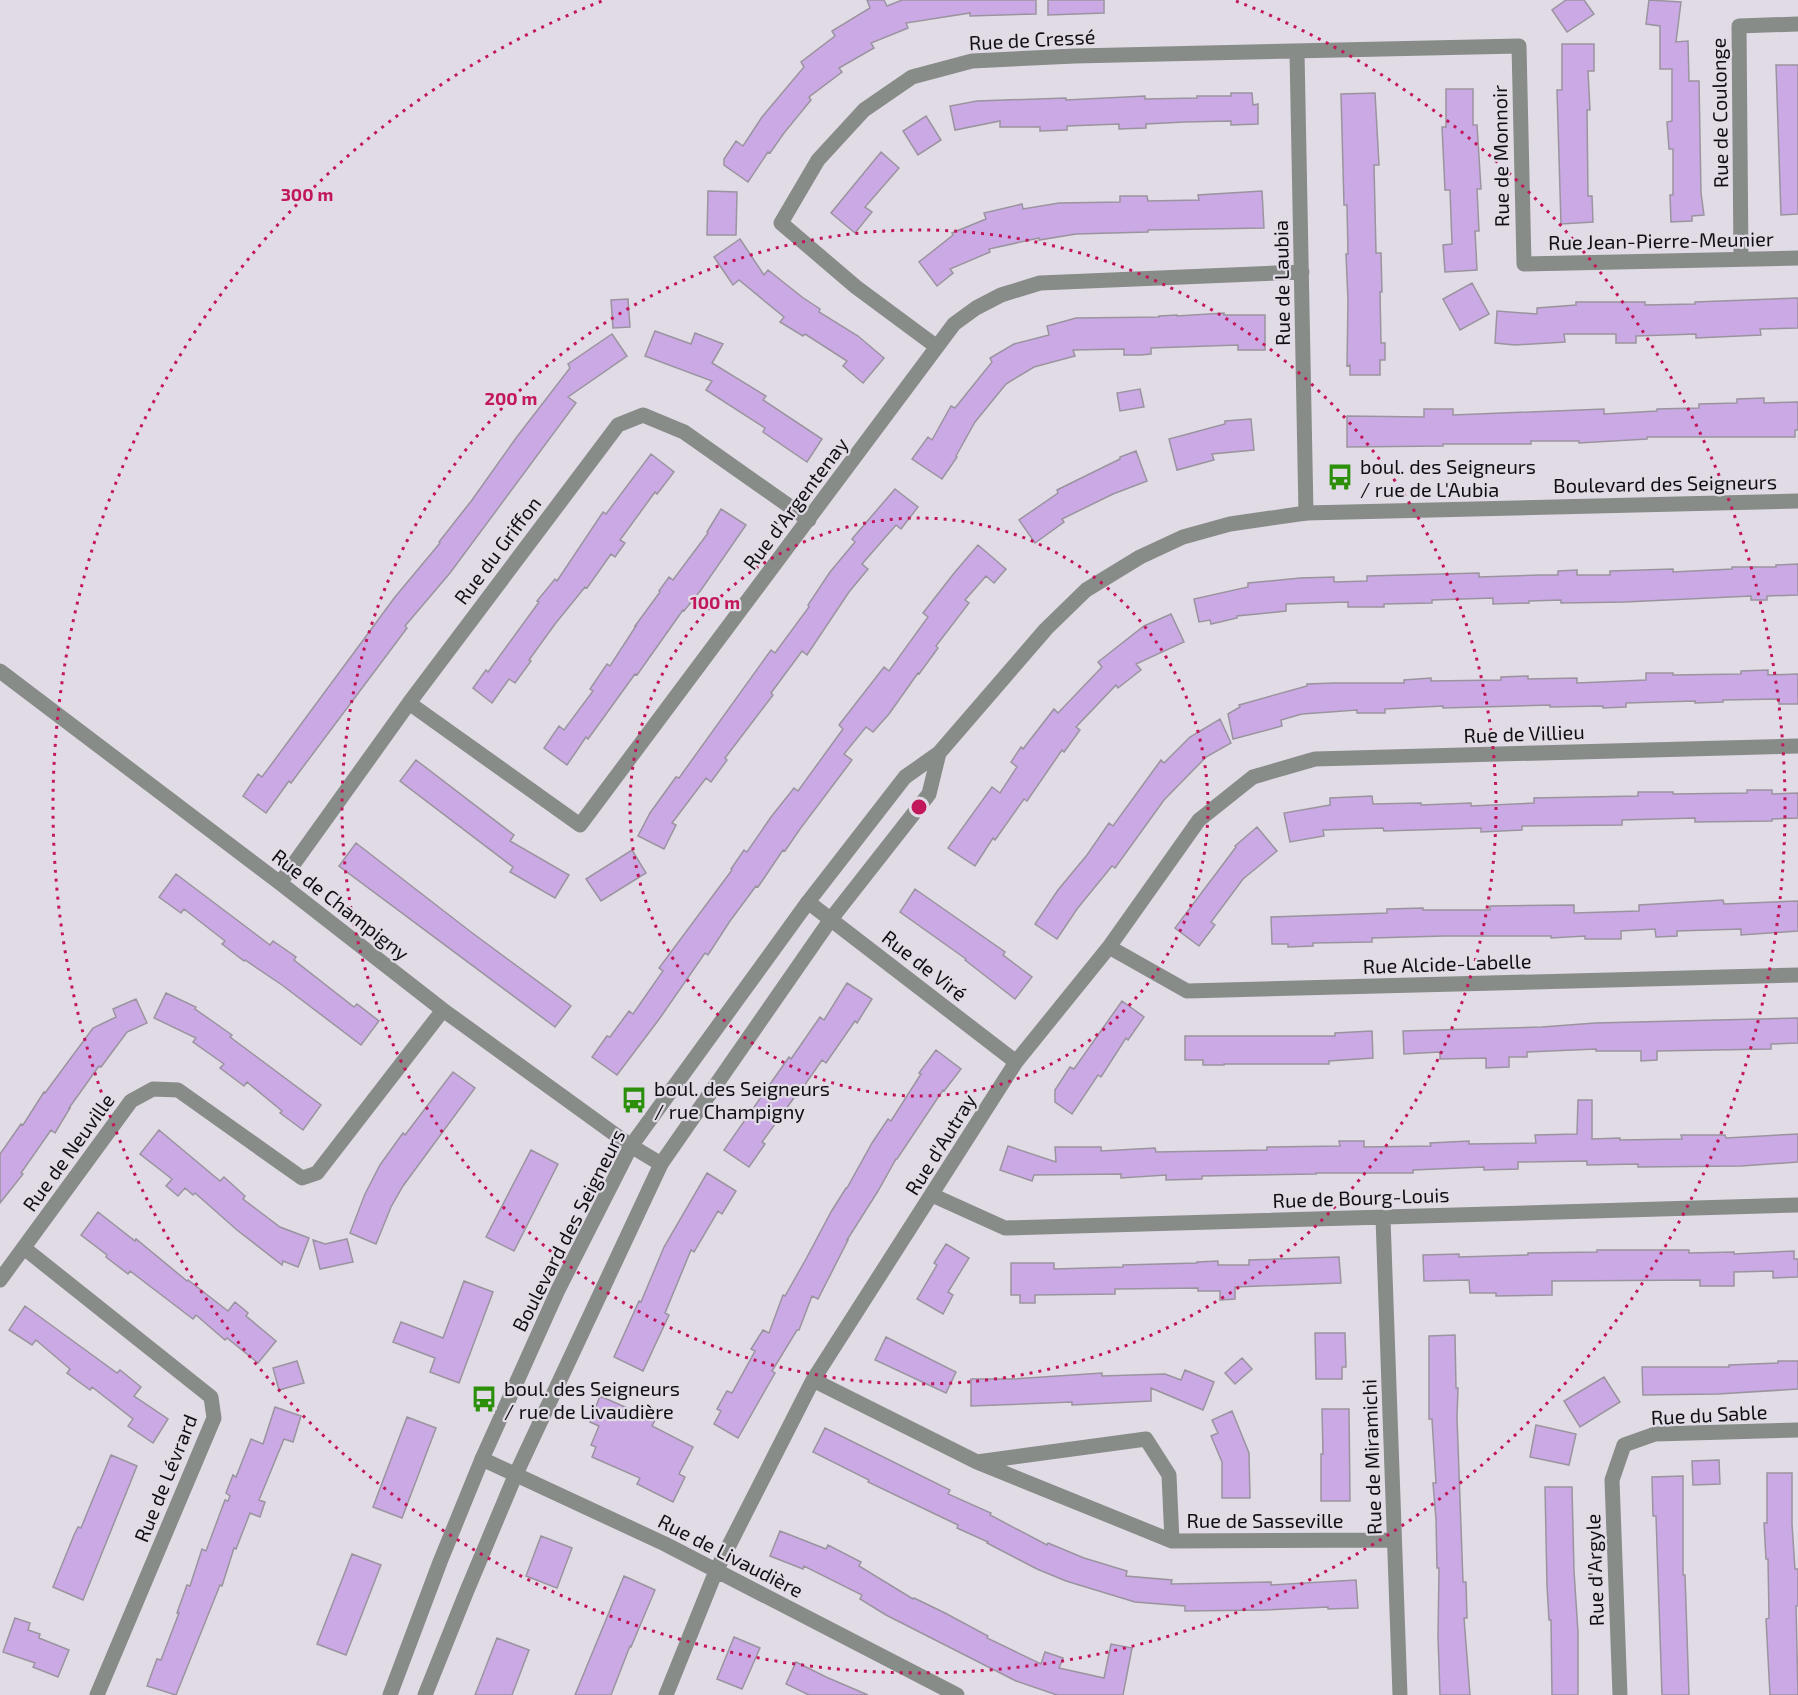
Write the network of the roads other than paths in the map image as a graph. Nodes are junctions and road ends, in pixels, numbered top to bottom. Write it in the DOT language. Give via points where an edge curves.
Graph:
graph roads {
  1 [pos="1798,24"];
  2 [pos="1519,46"];
  3 [pos="1297,52"];
  4 [pos="1798,258"];
  5 [pos="1742,260"];
  6 [pos="1524,264"];
  7 [pos="1302,272"];
  8 [pos="937,347"];
  9 [pos="1798,501"];
  10 [pos="1306,513"];
  11 [pos="809,520"];
  12 [pos="0,671"];
  13 [pos="409,703"];
  14 [pos="1798,746"];
  15 [pos="939,753"];
  16 [pos="1253,777"];
  17 [pos="280,883"];
  18 [pos="808,902"];
  19 [pos="831,919"];
  20 [pos="1109,947"];
  21 [pos="1798,975"];
  22 [pos="443,1010"];
  23 [pos="1016,1062"];
  24 [pos="631,1146"];
  25 [pos="661,1164"];
  26 [pos="932,1195"];
  27 [pos="1798,1205"];
  28 [pos="1383,1218"];
  29 [pos="24,1248"];
  30 [pos="0,1280"];
  31 [pos="813,1380"];
  32 [pos="1798,1430"];
  33 [pos="1624,1445"];
  34 [pos="482,1459"];
  35 [pos="976,1462"];
  36 [pos="515,1476"];
  37 [pos="1394,1540"];
  38 [pos="1172,1541"];
  39 [pos="716,1571"];
  40 [pos="97,1695"];
  41 [pos="390,1695"];
  42 [pos="425,1695"];
  43 [pos="666,1695"];
  44 [pos="957,1695"];
  45 [pos="1400,1695"];
  46 [pos="1620,1695"];
  1 -- 5 [label="street, Rue de Coulonge" via="1739,26"];
  2 -- 3 [label="street, Rue de Cressé"];
  2 -- 6 [label="street, Rue de Monnoir"];
  3 -- 7 [label="street, Rue de Laubia"];
  3 -- 8 [label="street, Rue de Cressé" via="972,61 912,77 864,110 818,160 781,223 856,287"];
  4 -- 5 [label="street, Rue Jean-Pierre-Meunier"];
  5 -- 6 [label="street, Rue Jean-Pierre-Meunier"];
  7 -- 8 [label="street, Rue d'Argentenay" via="1040,283 976,308 954,324"];
  7 -- 10 [label="street, Rue de Laubia"];
  8 -- 11 [label="street, Rue d'Argentenay"];
  9 -- 10 [label="street, Boulevard des Seigneurs"];
  10 -- 15 [label="street, Boulevard des Seigneurs" via="1230,524 1183,537 1140,556 1086,590 1046,629"];
  11 -- 13 [label="street, Rue du Griffon" via="684,432 643,415 618,425"];
  11 -- 13 [label="street, Rue d'Argentenay" via="580,825"];
  12 -- 17 [label="street, Rue de Champigny"];
  13 -- 17 [label="street, Rue du Griffon"];
  14 -- 16 [label="street, Rue de Villieu" via="1315,759"];
  15 -- 18 [label="street, Boulevard des Seigneurs" via="905,777"];
  15 -- 19 [label="street, Boulevard des Seigneurs" via="928,794"];
  16 -- 20 [label="street, Rue d'Autray" via="1199,820"];
  17 -- 22 [label="street, Rue de Champigny"];
  18 -- 19 [label="street, Rue de Viré"];
  18 -- 24 [label="street, Boulevard des Seigneurs"];
  19 -- 23 [label="street, Rue de Viré"];
  19 -- 25 [label="street, Boulevard des Seigneurs"];
  20 -- 21 [label="street, Rue Alcide-Labelle" via="1187,991"];
  20 -- 23 [label="street, Rue d'Autray"];
  22 -- 24 [label="street, Rue de Champigny"];
  22 -- 29 [label="street, Rue de Neuville" via="317,1173 302,1179 178,1090 153,1089 131,1101"];
  23 -- 26 [label="street, Rue d'Autray"];
  24 -- 25 [label="street, Rue de Champigny"];
  24 -- 34 [label="street, Boulevard des Seigneurs" via="558,1290"];
  25 -- 36 [label="street, Boulevard des Seigneurs"];
  26 -- 28 [label="street, Rue de Bourg-Louis" via="1005,1228"];
  26 -- 31 [label="street, Rue d'Autray"];
  27 -- 28 [label="street, Rue de Bourg-Louis"];
  28 -- 37 [label="street, Rue de Miramichi"];
  29 -- 30 [label="street, Rue de Neuville"];
  29 -- 40 [label="street, Rue de Lévrard" via="211,1397 214,1418"];
  31 -- 35 [label="street, Rue de Sasseville"];
  31 -- 39 [label="street, Rue d'Autray"];
  32 -- 33 [label="street, Rue du Sable" via="1655,1434"];
  33 -- 46 [label="street, Rue d'Argyle" via="1612,1480"];
  34 -- 36 [label="street, Rue de Livaudière"];
  34 -- 41 [label="street, Boulevard des Seigneurs"];
  35 -- 38 [label="street, Rue de Sasseville"];
  35 -- 38 [label="street, Rue de Sasseville" via="1146,1440 1169,1475"];
  36 -- 39 [label="street, Rue de Livaudière"];
  36 -- 42 [label="street, Boulevard des Seigneurs"];
  37 -- 38 [label="street, Rue de Sasseville"];
  37 -- 45 [label="street, Rue de Miramichi"];
  39 -- 43 [label="street, Rue d'Autray"];
  39 -- 44 [label="street, Rue de Livaudière"];
}
